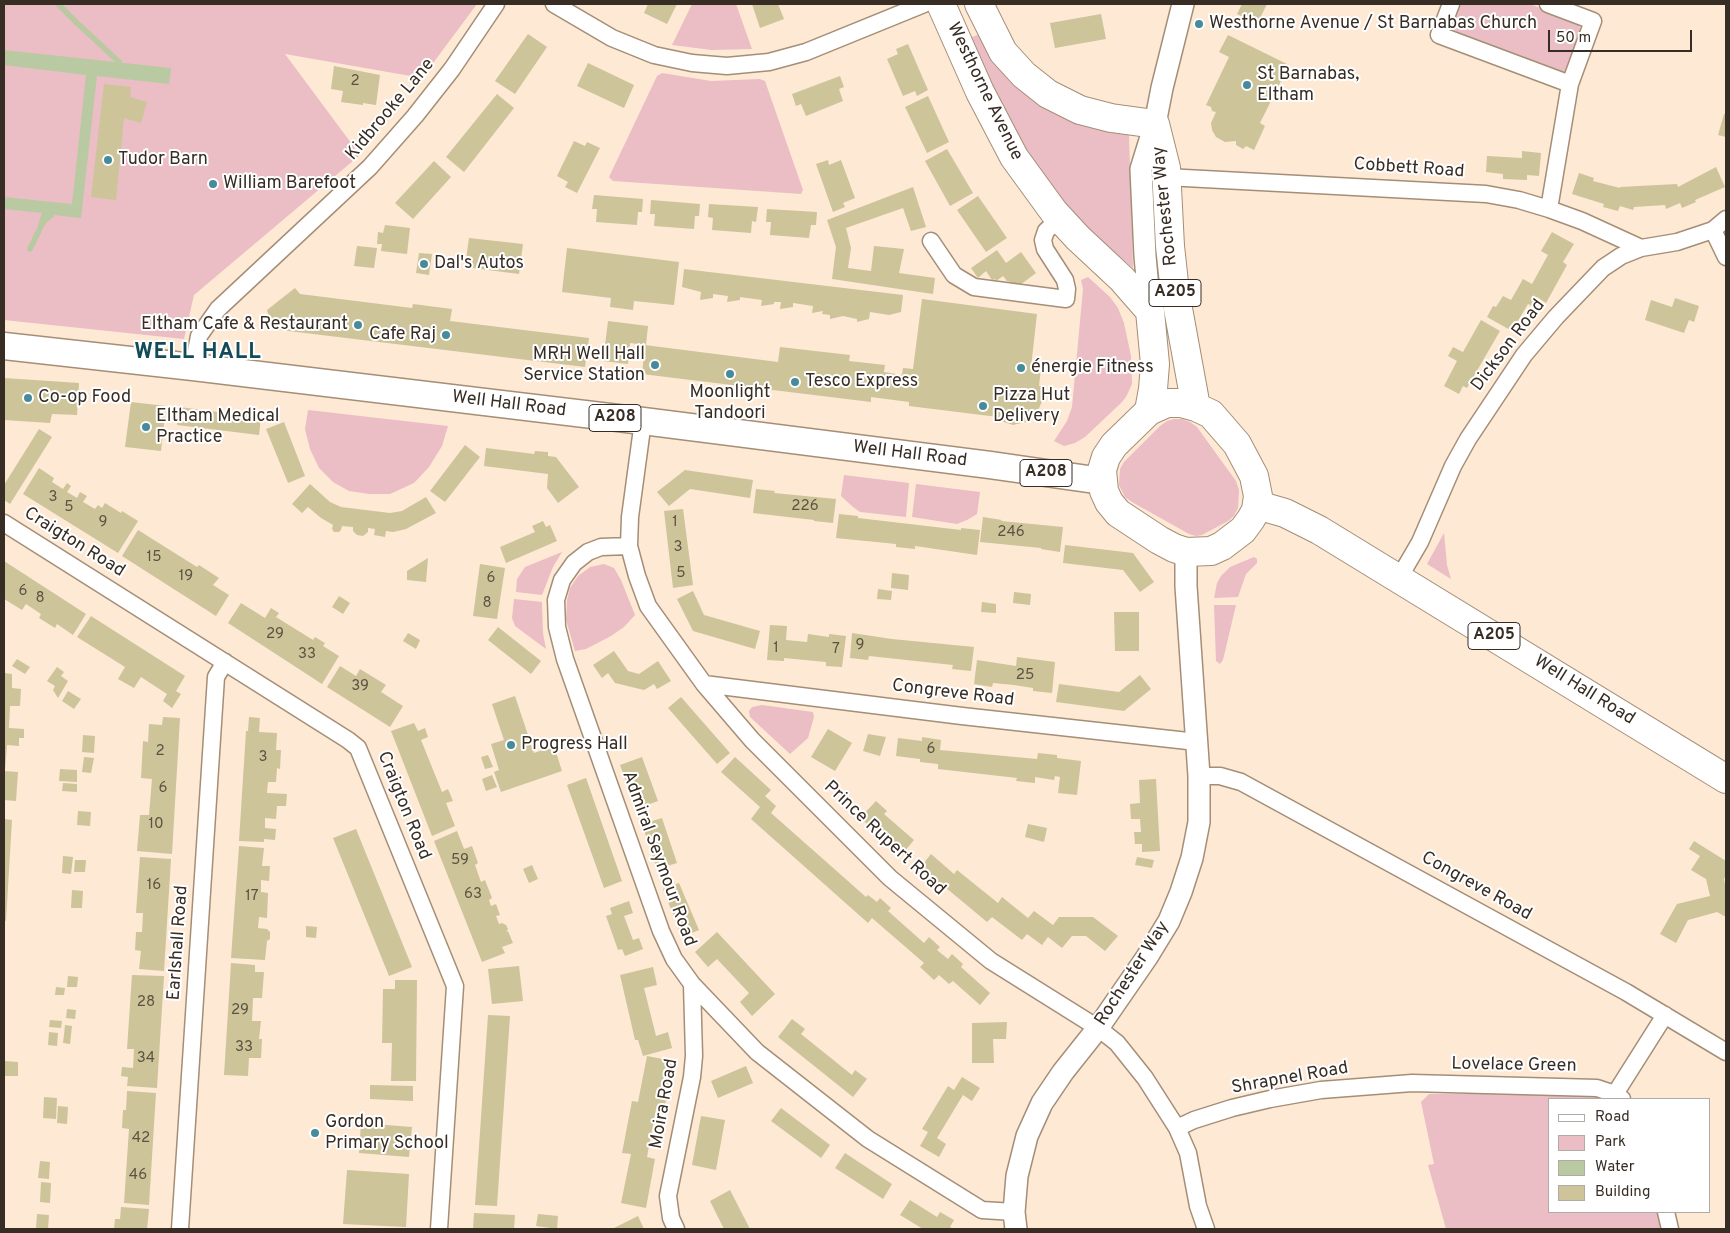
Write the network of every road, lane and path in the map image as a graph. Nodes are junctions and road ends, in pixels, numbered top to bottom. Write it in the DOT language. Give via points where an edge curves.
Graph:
graph roads {
  1 [pos="496,4"];
  2 [pos="554,4"];
  3 [pos="924,4"];
  4 [pos="941,4"];
  5 [pos="979,4"];
  6 [pos="1183,4"];
  7 [pos="1451,4"];
  8 [pos="1548,4"];
  9 [pos="1570,84"];
  10 [pos="1155,124"];
  11 [pos="1166,176"];
  12 [pos="1549,209"];
  13 [pos="1060,218"];
  14 [pos="1726,219"];
  15 [pos="1713,230"];
  16 [pos="931,241"];
  17 [pos="1641,248"];
  18 [pos="1726,257"];
  19 [pos="1150,311"];
  20 [pos="4,346"];
  21 [pos="194,367"];
  22 [pos="1196,407"];
  23 [pos="1149,411"];
  24 [pos="644,421"];
  25 [pos="1102,481"];
  26 [pos="1257,505"];
  27 [pos="4,523"];
  28 [pos="630,546"];
  29 [pos="1186,552"];
  30 [pos="1399,578"];
  31 [pos="225,662"];
  32 [pos="704,684"];
  33 [pos="1197,742"];
  34 [pos="1199,776"];
  35 [pos="1726,779"];
  36 [pos="692,984"];
  37 [pos="1665,1015"];
  38 [pos="1098,1028"];
  39 [pos="1726,1052"];
  40 [pos="1412,1083"];
  41 [pos="1618,1097"];
  42 [pos="1177,1128"];
  43 [pos="1666,1213"];
  44 [pos="1015,1221"];
  45 [pos="180,1229"];
  46 [pos="439,1229"];
  47 [pos="676,1229"];
  48 [pos="1206,1229"];
  49 [pos="1670,1229"];
  1 -- 21 [label="street, Kidbrooke Lane" via="452,69 370,167 218,310 199,336"];
  2 -- 3 [label="street" via="612,38 654,55 692,64 727,66 769,62 806,52"];
  4 -- 13 [label="highway, Westhorne Avenue / A205" via="980,92 1014,157"];
  5 -- 10 [label="highway, Westhorne Avenue" via="1003,52 1048,94 1080,110"];
  6 -- 10 [label="street, Rochester Way"];
  7 -- 9 [label="street" via="1439,35"];
  8 -- 9 [label="street" via="1593,20"];
  9 -- 12 [label="street"];
  10 -- 11 [label="highway, Rochester Way / A205"];
  10 -- 19 [label="street, Rochester Way" via="1141,169"];
  11 -- 12 [label="street, Cobbett Road" via="1486,194"];
  11 -- 22 [label="highway, Rochester Way / A205" via="1175,292"];
  12 -- 17 [label="street, Cobbett Road"];
  13 -- 16 [label="street" via="1046,231 1043,240 1045,249 1066,280 1066,299 974,287 954,275"];
  13 -- 19 [label="highway, Westhorne Avenue / A205" via="1122,278"];
  14 -- 15 [label="street, Dickson Road"];
  15 -- 17 [label="street, Dickson Road" via="1677,242"];
  15 -- 18 [label="street"];
  17 -- 30 [label="street, Dickson Road" via="1603,268 1556,316 1524,355 1460,452 1420,542"];
  19 -- 23 [label="highway, Rochester Way / A205" via="1155,364"];
  20 -- 21 [label="main road, Well Hall Road / A208"];
  21 -- 24 [label="main road, Well Hall Road / A208"];
  22 -- 23 [label="highway" via="1167,403"];
  22 -- 26 [label="highway" via="1211,414 1237,444 1254,476"];
  23 -- 25 [label="highway" via="1114,445 1104,463"];
  24 -- 25 [label="main road, Well Hall Road / A208"];
  24 -- 28 [label="street, Prince Rupert Road" via="630,517"];
  25 -- 29 [label="highway" via="1109,502 1118,513 1159,540"];
  26 -- 29 [label="highway" via="1243,530 1222,546 1211,551"];
  26 -- 30 [label="highway, Well Hall Road / A205" via="1300,520"];
  27 -- 31 [label="street, Craigton Road"];
  28 -- 32 [label="street, Prince Rupert Road" via="648,606"];
  28 -- 36 [label="street, Admiral Seymour Road" via="600,547 574,563 562,580 556,600 557,627 565,659 661,931 674,959"];
  29 -- 33 [label="street, Rochester Way"];
  30 -- 35 [label="highway, Well Hall Road / A205"];
  31 -- 45 [label="street, Earlshall Road" via="216,676"];
  31 -- 46 [label="street, Craigton Road" via="358,748 455,986"];
  32 -- 33 [label="street, Congreve Road"];
  32 -- 38 [label="street, Prince Rupert Road" via="752,740 890,878 991,961"];
  33 -- 34 [label="street, Rochester Way"];
  34 -- 37 [label="street, Congreve Road" via="1220,776 1241,782"];
  34 -- 38 [label="street, Rochester Way" via="1199,822 1181,892 1169,921"];
  36 -- 44 [label="street, Admiral Seymour Road" via="757,1052 868,1139 982,1210"];
  36 -- 47 [label="street, Moira Road" via="692,1078 668,1196"];
  37 -- 39 [label="street, Congreve Road"];
  37 -- 41 [label="street, Lovelace Green"];
  38 -- 42 [label="street, Prince Rupert Road" via="1132,1060"];
  38 -- 44 [label="street, Rochester Way" via="1042,1103 1025,1144 1017,1176"];
  40 -- 41 [label="street, Lovelace Green" via="1597,1088"];
  40 -- 42 [label="street, Shrapnel Road" via="1321,1090 1270,1099 1232,1108"];
  42 -- 48 [label="street, Prince Rupert Road" via="1188,1153"];
  43 -- 49 [label="street"];
}
